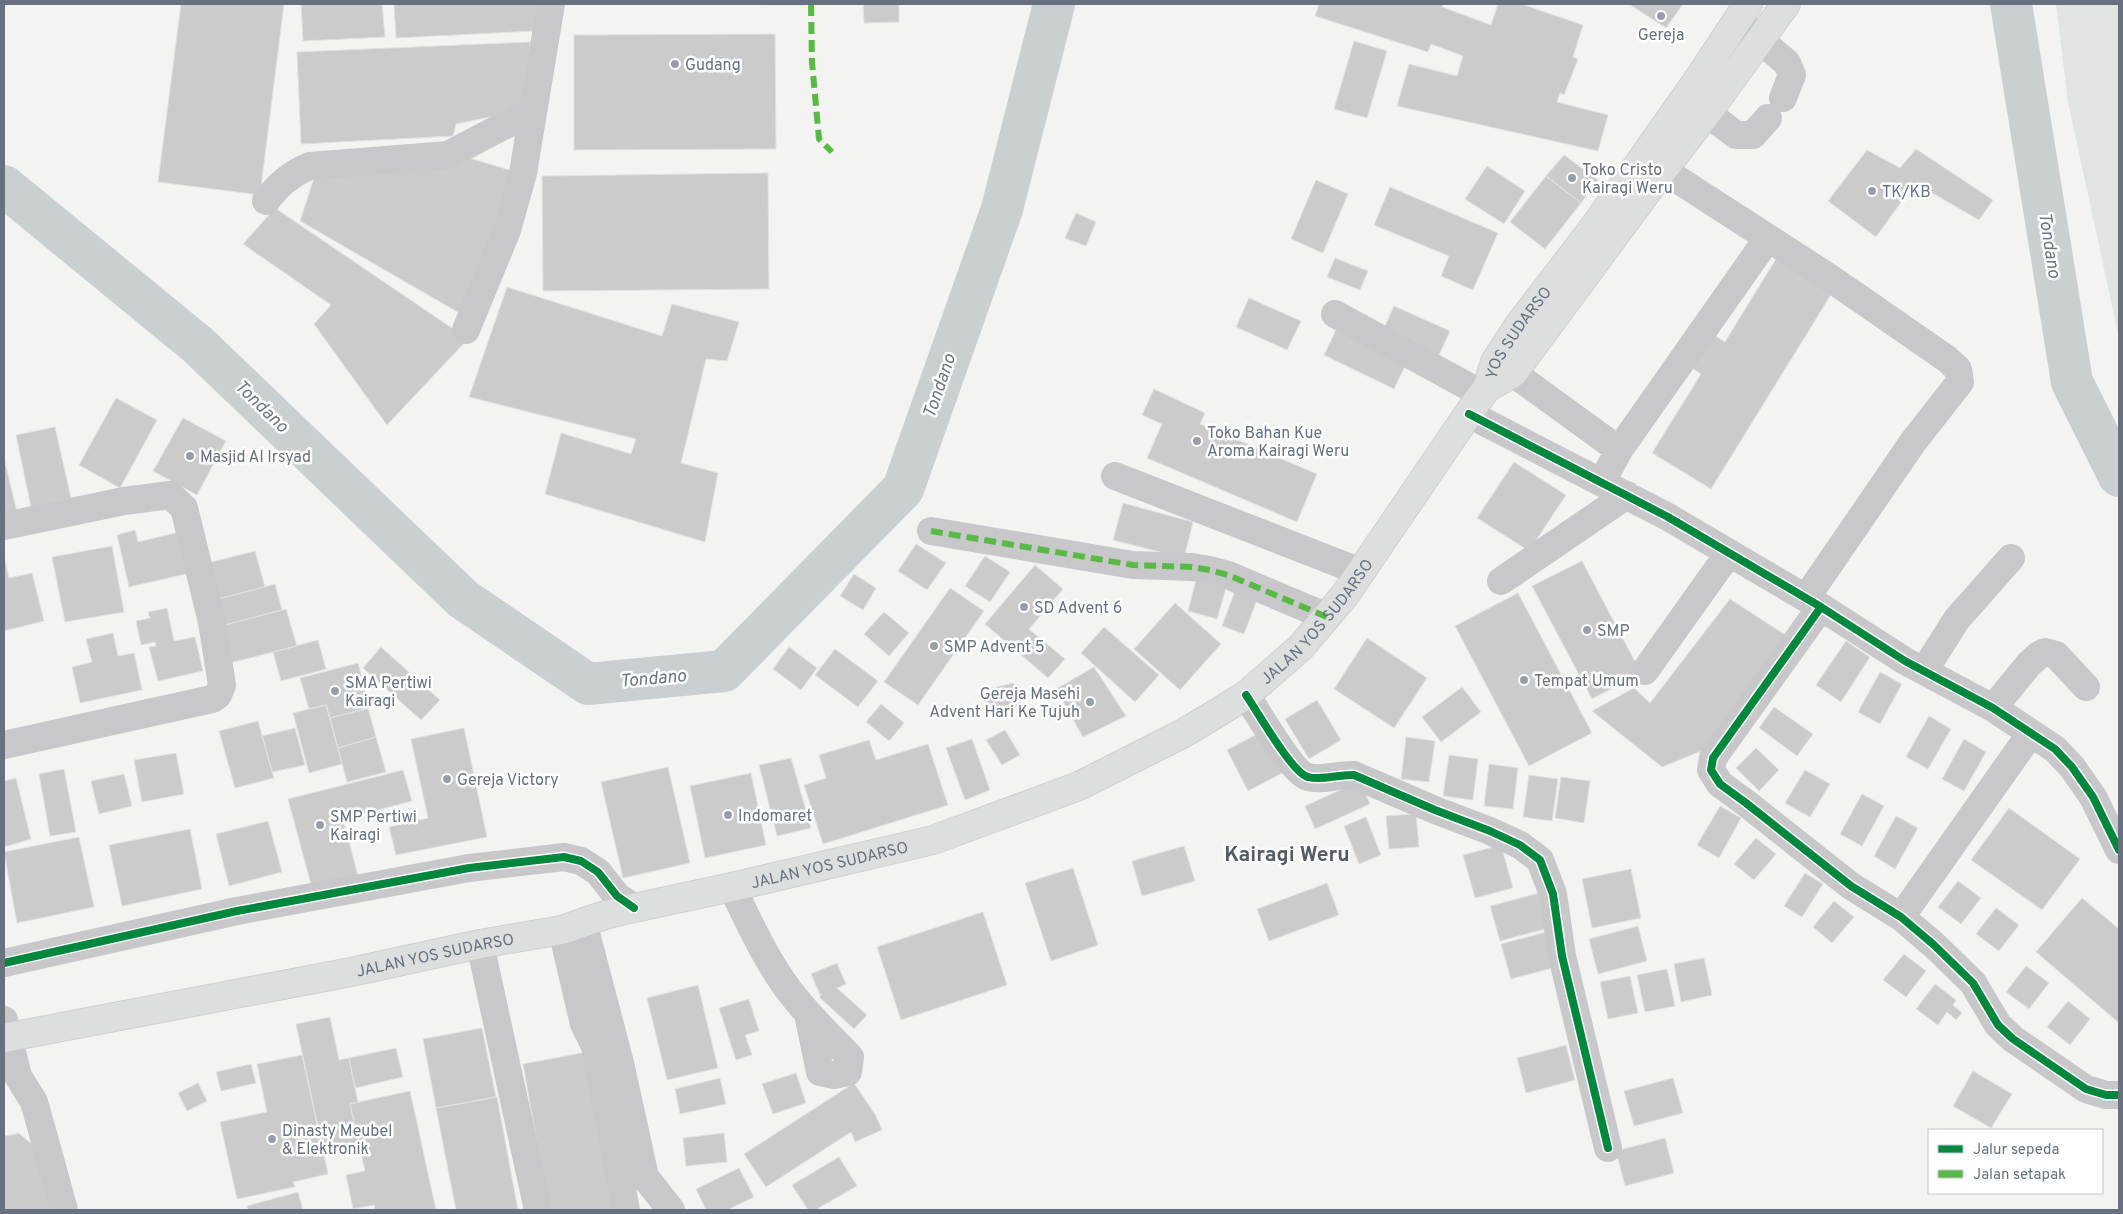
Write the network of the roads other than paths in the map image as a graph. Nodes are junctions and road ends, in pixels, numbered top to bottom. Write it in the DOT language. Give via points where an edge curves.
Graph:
graph roads {
  1 [pos="551,4"];
  2 [pos="1786,4"];
  3 [pos="1741,9"];
  4 [pos="1759,39"];
  5 [pos="532,111"];
  6 [pos="1707,114"];
  7 [pos="1663,170"];
  8 [pos="266,201"];
  9 [pos="1768,238"];
  10 [pos="1334,314"];
  11 [pos="466,330"];
  12 [pos="1513,373"];
  13 [pos="1480,399"];
  14 [pos="1619,450"];
  15 [pos="1115,476"];
  16 [pos="1602,482"];
  17 [pos="1627,495"];
  18 [pos="4,526"];
  19 [pos="931,531"];
  20 [pos="1728,552"];
  21 [pos="2011,558"];
  22 [pos="1361,572"];
  23 [pos="1501,581"];
  24 [pos="1813,603"];
  25 [pos="1327,617"];
  26 [pos="1645,671"];
  27 [pos="1924,671"];
  28 [pos="2086,687"];
  29 [pos="1246,695"];
  30 [pos="1993,708"];
  31 [pos="2031,733"];
  32 [pos="4,745"];
  33 [pos="2106,797"];
  34 [pos="2119,850"];
  35 [pos="732,887"];
  36 [pos="634,908"];
  37 [pos="1901,916"];
  38 [pos="572,926"];
  39 [pos="480,944"];
  40 [pos="4,963"];
  41 [pos="808,1014"];
  42 [pos="5,1032"];
  43 [pos="2119,1095"];
  44 [pos="1608,1148"];
  45 [pos="64,1210"];
  46 [pos="538,1210"];
  47 [pos="626,1210"];
  48 [pos="671,1210"];
  1 -- 5 [label="street"];
  2 -- 4 [label="highway, YOS SUDARSO"];
  3 -- 4 [label="street"];
  3 -- 13 [label="highway, YOS SUDARSO" via="1695,84 1595,226 1519,325 1495,362"];
  4 -- 6 [label="highway, YOS SUDARSO"];
  4 -- 6 [label="street" via="1791,70 1792,75 1775,108 1753,135 1736,135"];
  5 -- 8 [label="street" via="448,155 310,166 279,186"];
  5 -- 11 [label="street" via="523,173 507,230"];
  6 -- 7 [label="highway, YOS SUDARSO"];
  7 -- 9 [label="street"];
  7 -- 12 [label="highway, YOS SUDARSO"];
  9 -- 14 [label="street"];
  9 -- 24 [label="street" via="1948,359 1958,369 1960,382 1913,442"];
  10 -- 13 [label="street"];
  12 -- 13 [label="highway, YOS SUDARSO"];
  12 -- 14 [label="street"];
  13 -- 16 [label="street"];
  13 -- 22 [label="highway, JALAN YOS SUDARSO"];
  14 -- 16 [label="street"];
  15 -- 22 [label="street"];
  16 -- 17 [label="street"];
  17 -- 20 [label="street"];
  17 -- 23 [label="street"];
  18 -- 32 [label="street" via="170,495 184,508 212,622 222,685 218,695 212,699"];
  19 -- 25 [label="street" via="1133,565 1210,570 1228,574"];
  20 -- 24 [label="street"];
  20 -- 26 [label="street"];
  21 -- 27 [label="street" via="1957,619"];
  22 -- 25 [label="highway, JALAN YOS SUDARSO"];
  24 -- 27 [label="street"];
  24 -- 37 [label="street" via="1713,758 1711,770 1720,784 1851,886"];
  25 -- 29 [label="highway, JALAN YOS SUDARSO" via="1301,647"];
  27 -- 30 [label="street"];
  28 -- 30 [label="street" via="2056,654 2045,652 2029,664"];
  29 -- 35 [label="highway, JALAN YOS SUDARSO" via="1182,734 1079,786 970,827 933,840"];
  29 -- 44 [label="street" via="1285,756 1306,777 1354,775 1490,831 1540,860 1553,894 1562,956"];
  30 -- 31 [label="street"];
  31 -- 33 [label="street" via="2055,749"];
  31 -- 37 [label="street"];
  33 -- 34 [label="street"];
  35 -- 36 [label="highway, JALAN YOS SUDARSO"];
  35 -- 41 [label="street" via="777,974"];
  36 -- 38 [label="highway, JALAN YOS SUDARSO"];
  36 -- 40 [label="street" via="617,896 598,872 581,861 564,857 469,868 274,904"];
  37 -- 43 [label="street" via="1973,983 1998,1025 2013,1039 2086,1088 2106,1095"];
  38 -- 39 [label="highway, JALAN YOS SUDARSO"];
  38 -- 47 [label="street" via="584,1024 595,1046"];
  38 -- 48 [label="street" via="620,1063 645,1177"];
  39 -- 42 [label="highway, JALAN YOS SUDARSO" via="351,972"];
  39 -- 46 [label="street"];
  42 -- 45 [label="street" via="18,1076 34,1102"];
}
